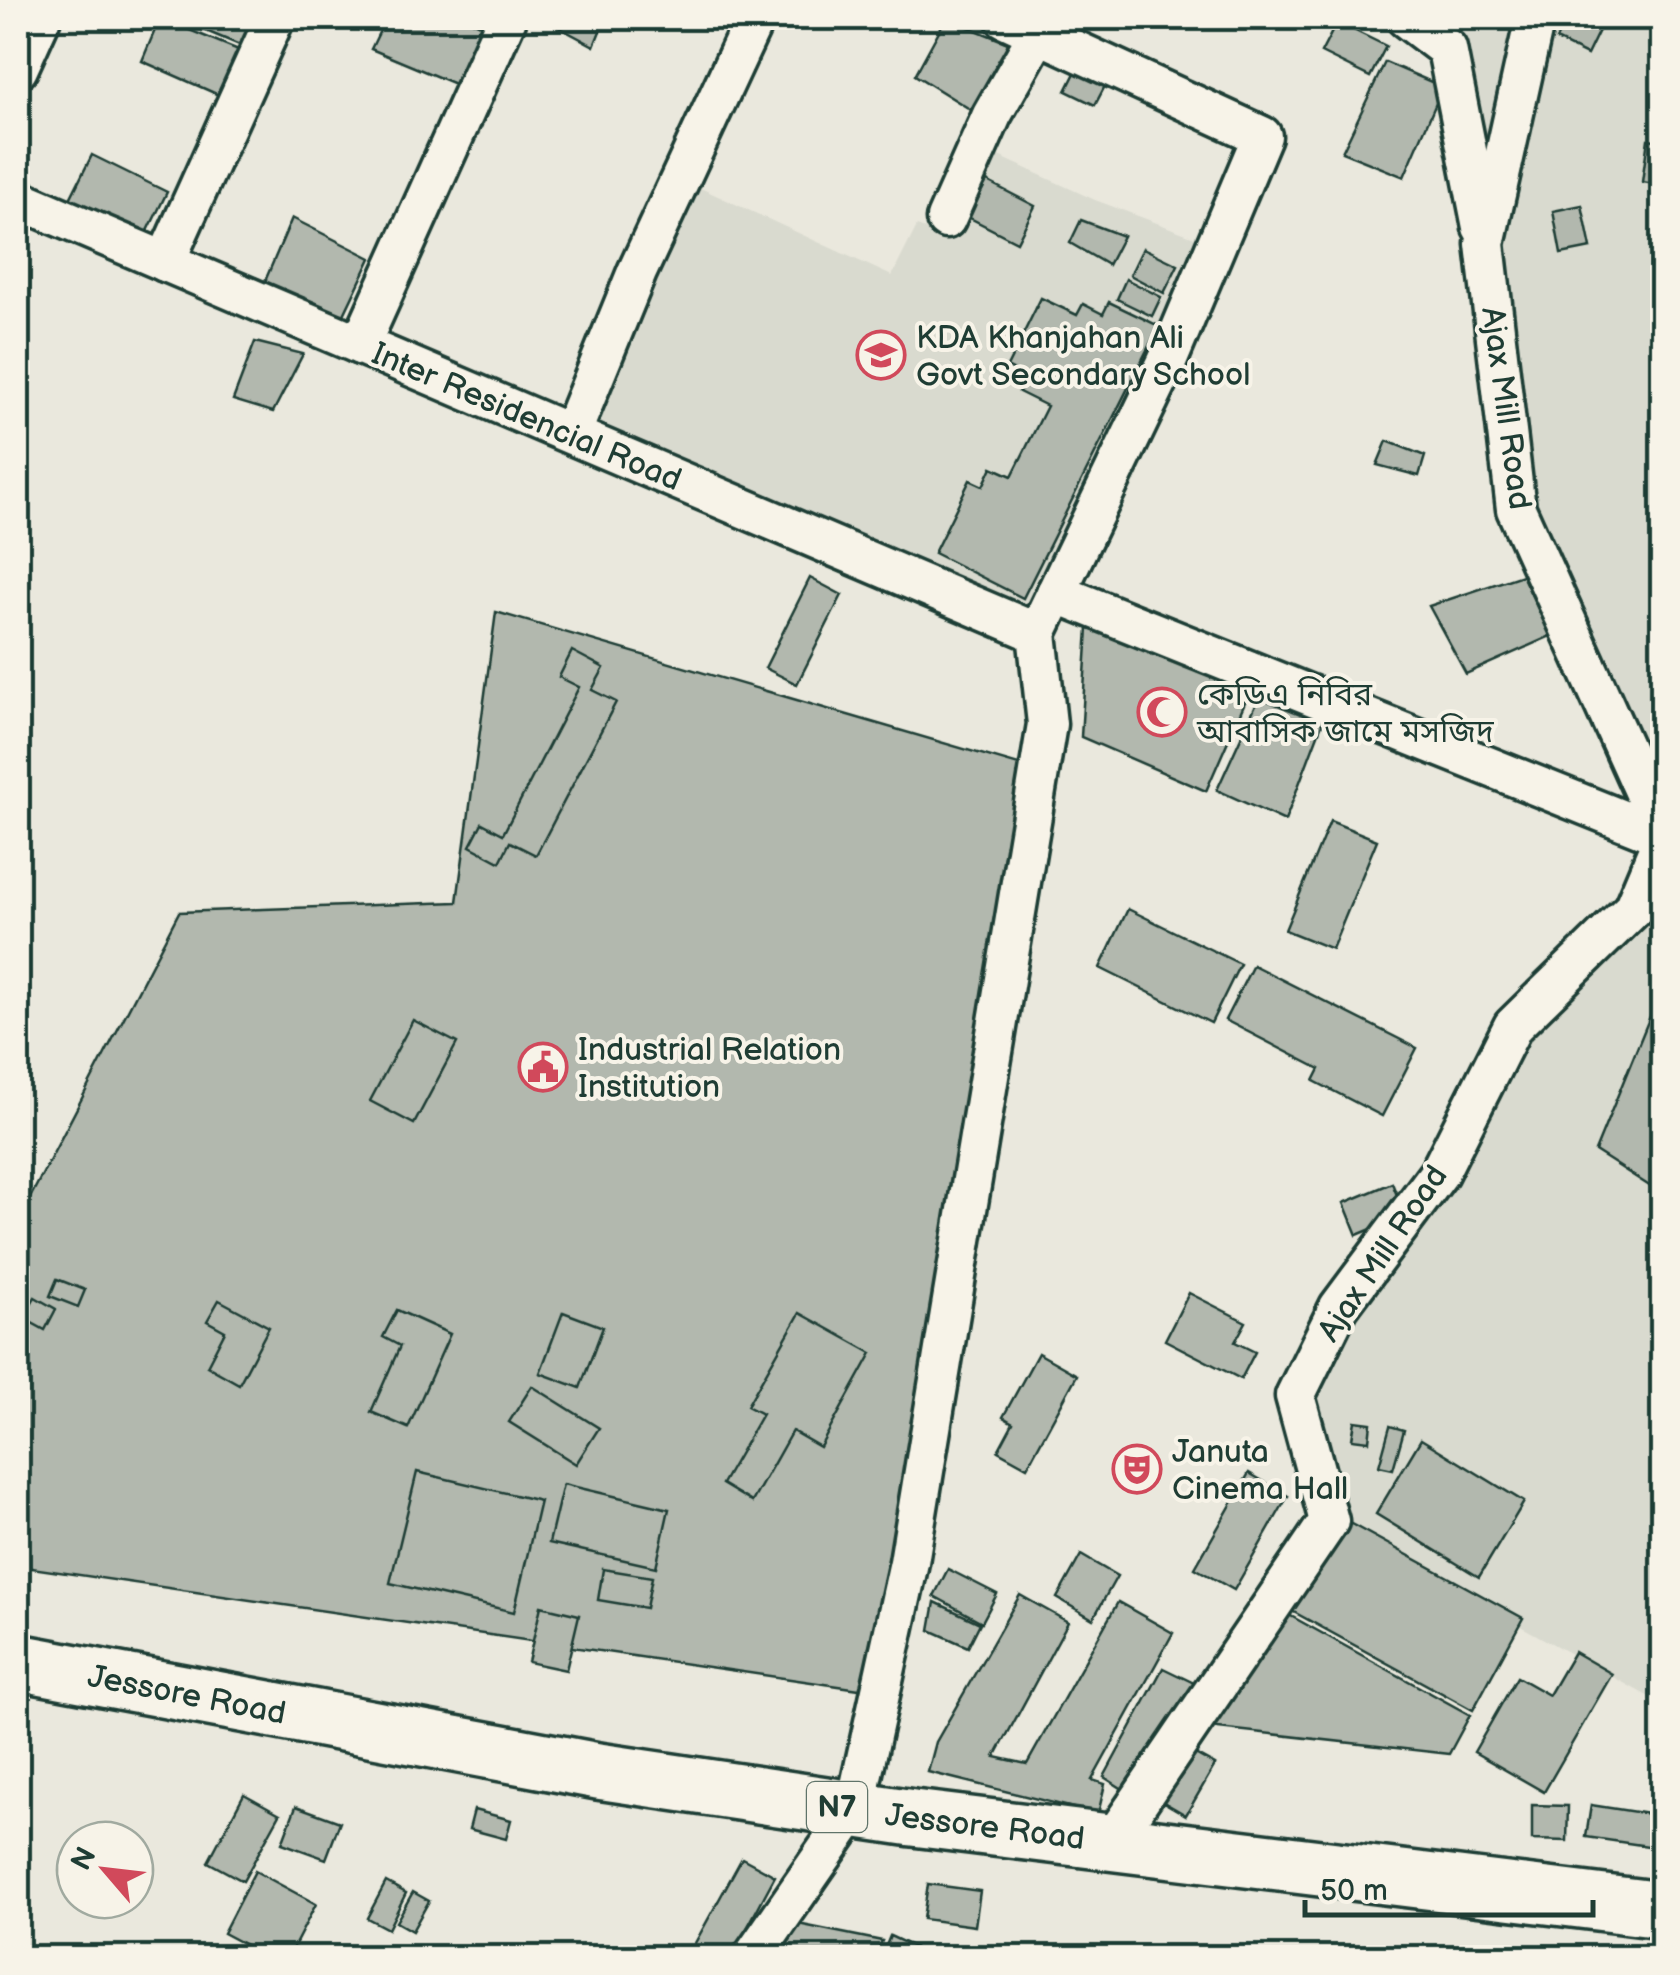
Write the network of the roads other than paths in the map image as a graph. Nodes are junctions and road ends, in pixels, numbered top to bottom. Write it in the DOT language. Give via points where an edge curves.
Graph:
graph roads {
  1 [pos="42,18"];
  2 [pos="275,18"];
  3 [pos="507,18"];
  4 [pos="755,18"];
  5 [pos="1406,18"];
  6 [pos="1535,18"];
  7 [pos="1022,25"];
  8 [pos="18,68"];
  9 [pos="18,198"];
  10 [pos="946,220"];
  11 [pos="1486,244"];
  12 [pos="165,262"];
  13 [pos="360,345"];
  14 [pos="571,434"];
  15 [pos="1056,593"];
  16 [pos="1037,633"];
  17 [pos="1662,836"];
  18 [pos="18,1662"];
  19 [pos="855,1810"];
  20 [pos="1110,1842"];
  21 [pos="1662,1910"];
  22 [pos="752,1958"];
  1 -- 8 [label="street"];
  2 -- 12 [label="street"];
  3 -- 13 [label="street"];
  4 -- 14 [label="street" via="637,272"];
  5 -- 11 [label="street" via="1447,49"];
  6 -- 11 [label="street, Ajax Mill Road"];
  7 -- 10 [label="street"];
  7 -- 15 [label="street" via="1262,136 1167,362"];
  9 -- 12 [label="street, Inter Residencial Road"];
  11 -- 17 [label="street, Ajax Mill Road" via="1516,508"];
  12 -- 13 [label="street, Inter Residencial Road"];
  13 -- 14 [label="street, Inter Residencial Road"];
  14 -- 16 [label="street, Inter Residencial Road"];
  15 -- 16 [label="street"];
  15 -- 17 [label="street"];
  16 -- 19 [label="street" via="1047,724 909,1562"];
  17 -- 20 [label="street, Ajax Mill Road" via="1633,909 1513,1026 1439,1173 1339,1307 1295,1396 1328,1520"];
  18 -- 19 [label="highway, Jessore Road / N7" via="598,1771"];
  19 -- 20 [label="highway, Jessore Road / N7"];
  19 -- 22 [label="street"];
  20 -- 21 [label="highway, Jessore Road / N7"];
}
